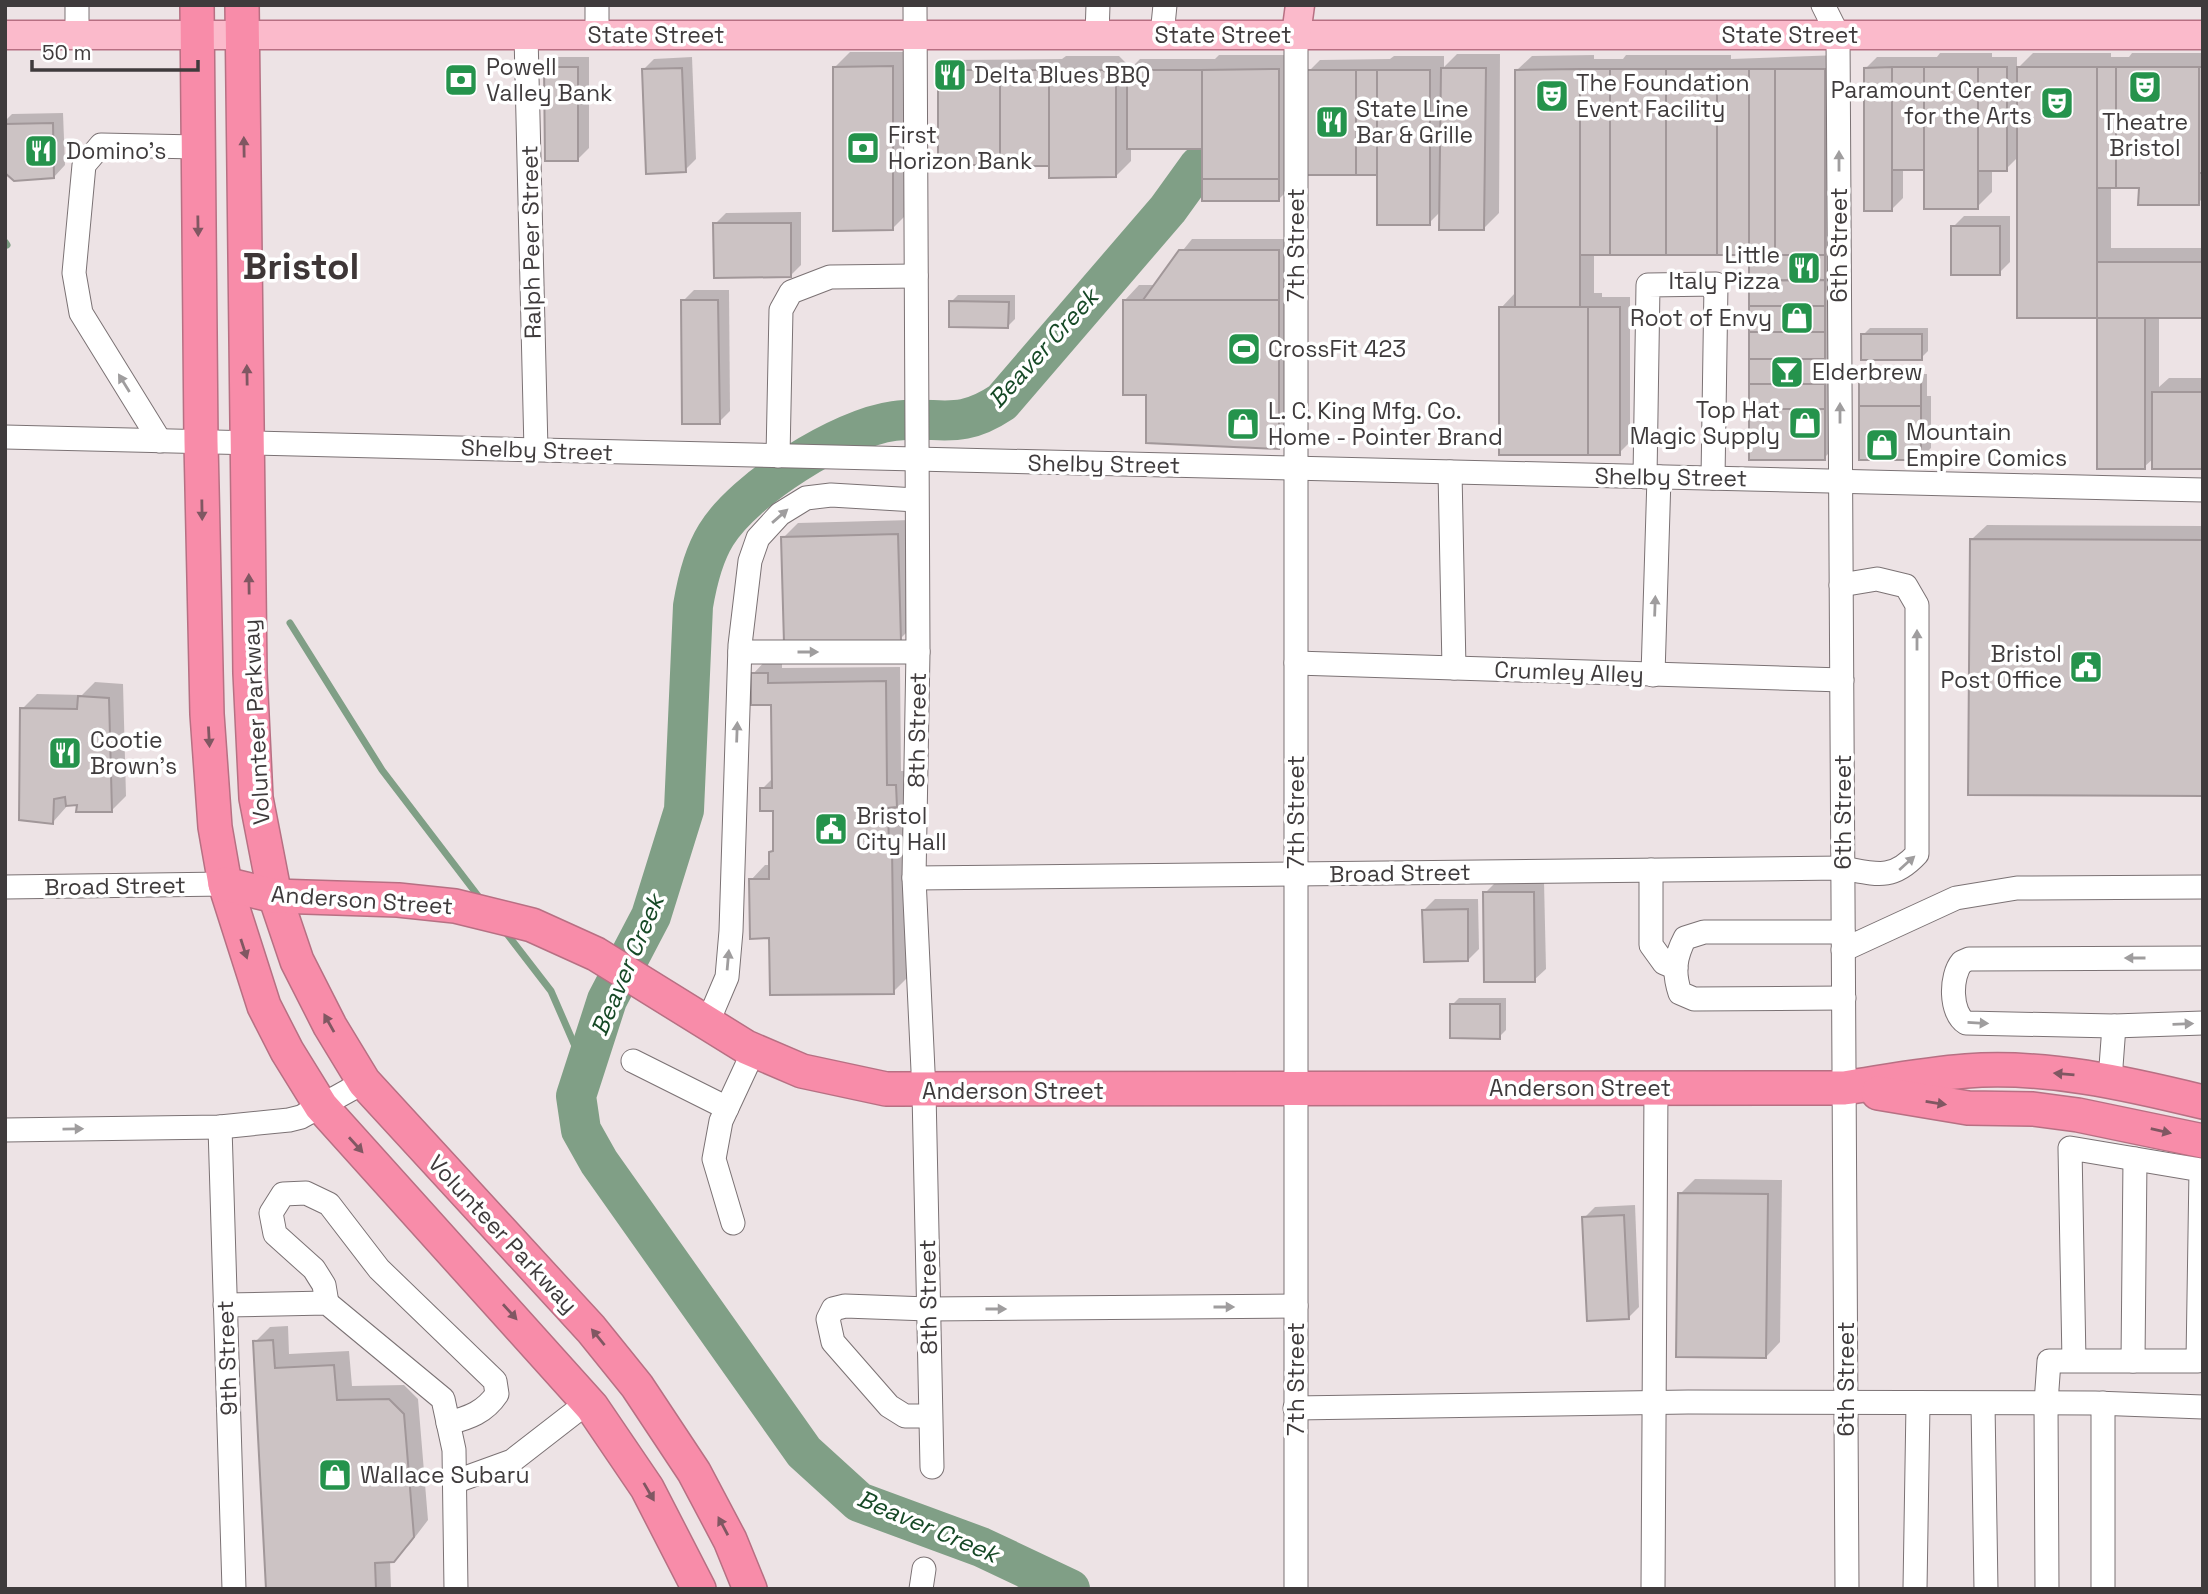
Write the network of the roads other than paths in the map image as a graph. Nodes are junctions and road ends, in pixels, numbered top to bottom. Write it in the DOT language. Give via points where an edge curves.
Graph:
graph roads {
  1 [pos="77,5"];
  2 [pos="597,5"];
  3 [pos="915,5"];
  4 [pos="1098,5"];
  5 [pos="1165,5"];
  6 [pos="1300,5"];
  7 [pos="1823,5"];
  8 [pos="197,20"];
  9 [pos="242,20"];
  10 [pos="5,35"];
  11 [pos="77,35"];
  12 [pos="526,35"];
  13 [pos="597,35"];
  14 [pos="915,35"];
  15 [pos="1097,35"];
  16 [pos="1162,35"];
  17 [pos="1296,35"];
  18 [pos="1838,35"];
  19 [pos="2203,35"];
  20 [pos="197,147"];
  21 [pos="916,276"];
  22 [pos="5,437"];
  23 [pos="160,441"];
  24 [pos="201,442"];
  25 [pos="247,443"];
  26 [pos="536,450"];
  27 [pos="916,451"];
  28 [pos="778,456"];
  29 [pos="822,456"];
  30 [pos="1296,468"];
  31 [pos="1450,472"];
  32 [pos="1652,477"];
  33 [pos="1713,478"];
  34 [pos="1841,482"];
  35 [pos="2203,491"];
  36 [pos="819,495"];
  37 [pos="916,500"];
  38 [pos="1841,585"];
  39 [pos="740,652"];
  40 [pos="918,652"];
  41 [pos="1296,663"];
  42 [pos="1454,668"];
  43 [pos="1653,675"];
  44 [pos="1842,680"];
  45 [pos="1843,868"];
  46 [pos="1651,870"];
  47 [pos="1296,874"];
  48 [pos="914,878"];
  49 [pos="225,884"];
  50 [pos="5,887"];
  51 [pos="2203,887"];
  52 [pos="275,896"];
  53 [pos="1843,941"];
  54 [pos="2203,958"];
  55 [pos="1675,968"];
  56 [pos="1844,998"];
  57 [pos="2203,1023"];
  58 [pos="707,1024"];
  59 [pos="2114,1026"];
  60 [pos="754,1050"];
  61 [pos="634,1061"];
  62 [pos="2110,1080"];
  63 [pos="364,1082"];
  64 [pos="1656,1087"];
  65 [pos="1844,1088"];
  66 [pos="1296,1090"];
  67 [pos="924,1092"];
  68 [pos="2203,1102"];
  69 [pos="321,1106"];
  70 [pos="727,1108"];
  71 [pos="220,1127"];
  72 [pos="5,1130"];
  73 [pos="2203,1141"];
  74 [pos="2135,1159"];
  75 [pos="733,1223"];
  76 [pos="327,1303"];
  77 [pos="225,1306"];
  78 [pos="1296,1306"];
  79 [pos="928,1309"];
  80 [pos="2201,1331"];
  81 [pos="2074,1361"];
  82 [pos="2133,1361"];
  83 [pos="588,1402"];
  84 [pos="2103,1403"];
  85 [pos="1652,1404"];
  86 [pos="1918,1404"];
  87 [pos="1983,1404"];
  88 [pos="2046,1404"];
  89 [pos="1846,1405"];
  90 [pos="2203,1407"];
  91 [pos="1295,1408"];
  92 [pos="930,1416"];
  93 [pos="448,1423"];
  94 [pos="932,1467"];
  95 [pos="454,1482"];
  96 [pos="234,1589"];
  97 [pos="456,1589"];
  98 [pos="699,1589"];
  99 [pos="750,1589"];
  100 [pos="1296,1589"];
  101 [pos="1653,1589"];
  102 [pos="1847,1589"];
  103 [pos="1915,1589"];
  104 [pos="1986,1589"];
  105 [pos="2047,1589"];
  106 [pos="2104,1589"];
  1 -- 11 [label="street"];
  2 -- 13 [label="street"];
  3 -- 14 [label="street, 8th Street"];
  4 -- 15 [label="street"];
  5 -- 16 [label="street"];
  6 -- 17 [label="main road"];
  7 -- 18 [label="street"];
  8 -- 9 [label="main road, State Street"];
  8 -- 11 [label="main road, State Street"];
  8 -- 20 [label="highway, Volunteer Parkway"];
  9 -- 12 [label="main road, State Street"];
  25 -- 9 [label="highway, Volunteer Parkway, one-way"];
  10 -- 11 [label="main road, State Street"];
  12 -- 13 [label="main road, State Street"];
  12 -- 26 [label="street, Ralph Peer Street"];
  13 -- 14 [label="main road, State Street"];
  14 -- 15 [label="main road, State Street"];
  14 -- 21 [label="street, 8th Street"];
  15 -- 16 [label="main road, State Street"];
  16 -- 17 [label="main road, State Street"];
  17 -- 18 [label="main road, State Street"];
  17 -- 30 [label="street, 7th Street"];
  18 -- 19 [label="main road, State Street"];
  34 -- 18 [label="street, 6th Street, one-way"];
  23 -- 20 [label="street, one-way" via="81,313 74,273 84,165 101,145"];
  20 -- 24 [label="highway, Volunteer Parkway, one-way"];
  21 -- 27 [label="street, 8th Street"];
  21 -- 28 [label="street" via="830,277 791,292 781,310"];
  22 -- 23 [label="street, Shelby Street"];
  23 -- 24 [label="street, Shelby Street"];
  24 -- 25 [label="street, Shelby Street"];
  24 -- 49 [label="highway, Volunteer Parkway, one-way" via="209,757"];
  25 -- 26 [label="street, Shelby Street"];
  52 -- 25 [label="highway, Volunteer Parkway, one-way" via="256,798"];
  26 -- 28 [label="street, Shelby Street"];
  27 -- 29 [label="street, Shelby Street"];
  27 -- 30 [label="street, Shelby Street"];
  27 -- 37 [label="street, 8th Street"];
  28 -- 29 [label="street, Shelby Street"];
  29 -- 36 [label="street"];
  30 -- 31 [label="street, Shelby Street"];
  30 -- 41 [label="street, 7th Street"];
  31 -- 32 [label="street, Shelby Street"];
  31 -- 42 [label="street"];
  32 -- 33 [label="street, Shelby Street"];
  32 -- 33 [label="street" via="1648,285 1716,284"];
  43 -- 32 [label="street, one-way"];
  33 -- 34 [label="street, Shelby Street"];
  34 -- 35 [label="street, Shelby Street"];
  34 -- 38 [label="street, 6th Street"];
  36 -- 37 [label="street"];
  39 -- 36 [label="street, one-way" via="750,561 758,538 780,514"];
  37 -- 40 [label="street, 8th Street"];
  38 -- 44 [label="street, 6th Street"];
  45 -- 38 [label="street, Broad Street, one-way" via="1881,875 1902,870 1917,854 1917,605 1906,586 1877,579"];
  39 -- 40 [label="street, one-way"];
  58 -- 39 [label="street, one-way" via="726,977 731,931"];
  40 -- 48 [label="street, 8th Street"];
  41 -- 42 [label="street, Crumley Alley"];
  41 -- 47 [label="street, 7th Street"];
  42 -- 43 [label="street, Crumley Alley"];
  43 -- 44 [label="street, Crumley Alley"];
  44 -- 45 [label="street, 6th Street"];
  45 -- 46 [label="street, Broad Street"];
  45 -- 53 [label="street, 6th Street"];
  46 -- 47 [label="street, Broad Street"];
  46 -- 55 [label="street" via="1651,945 1664,963"];
  47 -- 48 [label="street, Broad Street"];
  47 -- 66 [label="street, 7th Street"];
  48 -- 67 [label="street, 8th Street"];
  49 -- 50 [label="street, Broad Street"];
  49 -- 52 [label="highway, Anderson Street"];
  49 -- 69 [label="highway, Volunteer Parkway, one-way" via="264,1006"];
  51 -- 53 [label="street" via="2017,888 1956,898"];
  52 -- 58 [label="highway, Anderson Street" via="455,906 532,925 565,938"];
  63 -- 52 [label="highway, Volunteer Parkway, one-way" via="297,961"];
  53 -- 55 [label="street" via="1704,932 1685,938"];
  53 -- 56 [label="street, 6th Street"];
  54 -- 59 [label="street, one-way" via="1969,959 1955,974 1956,1014 1966,1023"];
  55 -- 56 [label="street" via="1680,993 1694,999"];
  56 -- 65 [label="street, 6th Street"];
  59 -- 57 [label="street, one-way"];
  58 -- 60 [label="highway, Anderson Street"];
  59 -- 62 [label="street"];
  60 -- 67 [label="highway, Anderson Street" via="825,1077"];
  60 -- 70 [label="street"];
  61 -- 70 [label="street"];
  62 -- 65 [label="highway, Anderson Street, one-way" via="1967,1071"];
  62 -- 68 [label="highway, Anderson Street"];
  63 -- 69 [label="street"];
  99 -- 63 [label="highway, Volunteer Parkway, one-way" via="730,1539 694,1472 637,1386 591,1329"];
  64 -- 65 [label="highway, Anderson Street"];
  64 -- 66 [label="highway, Anderson Street"];
  64 -- 85 [label="street"];
  65 -- 73 [label="highway, Anderson Street, one-way" via="1968,1108 2090,1116"];
  65 -- 89 [label="street, 6th Street"];
  66 -- 67 [label="highway, Anderson Street"];
  66 -- 78 [label="street, 7th Street"];
  67 -- 79 [label="street, 8th Street"];
  69 -- 71 [label="street" via="289,1121"];
  69 -- 83 [label="highway, Volunteer Parkway, one-way"];
  70 -- 75 [label="street" via="714,1159"];
  72 -- 71 [label="street, one-way"];
  71 -- 77 [label="street, 9th Street"];
  74 -- 80 [label="street" via="2201,1170"];
  74 -- 81 [label="street" via="2070,1148"];
  74 -- 82 [label="street"];
  76 -- 77 [label="street"];
  76 -- 93 [label="street" via="443,1399"];
  76 -- 93 [label="street" via="324,1285 314,1269 275,1234 271,1213 283,1194 306,1192 329,1204 379,1269 495,1381 497,1394 489,1406 470,1418"];
  77 -- 96 [label="street, 9th Street"];
  79 -- 78 [label="street, one-way"];
  78 -- 91 [label="street, 7th Street"];
  79 -- 92 [label="street, 8th Street"];
  79 -- 92 [label="street" via="845,1306 833,1309 828,1319 833,1342 889,1406 905,1416"];
  80 -- 82 [label="street" via="2198,1361"];
  81 -- 82 [label="street"];
  81 -- 88 [label="street" via="2049,1362"];
  83 -- 95 [label="street" via="512,1461"];
  83 -- 98 [label="highway, Volunteer Parkway, one-way" via="648,1488"];
  84 -- 88 [label="street"];
  84 -- 90 [label="street"];
  84 -- 106 [label="street"];
  85 -- 89 [label="street"];
  85 -- 91 [label="street"];
  85 -- 101 [label="street"];
  86 -- 87 [label="street"];
  86 -- 89 [label="street"];
  86 -- 103 [label="street"];
  87 -- 88 [label="street"];
  87 -- 104 [label="street"];
  88 -- 105 [label="street"];
  89 -- 102 [label="street, 6th Street"];
  91 -- 100 [label="street, 7th Street"];
  92 -- 94 [label="street, 8th Street"];
  93 -- 95 [label="street"];
  95 -- 97 [label="street"];
}
